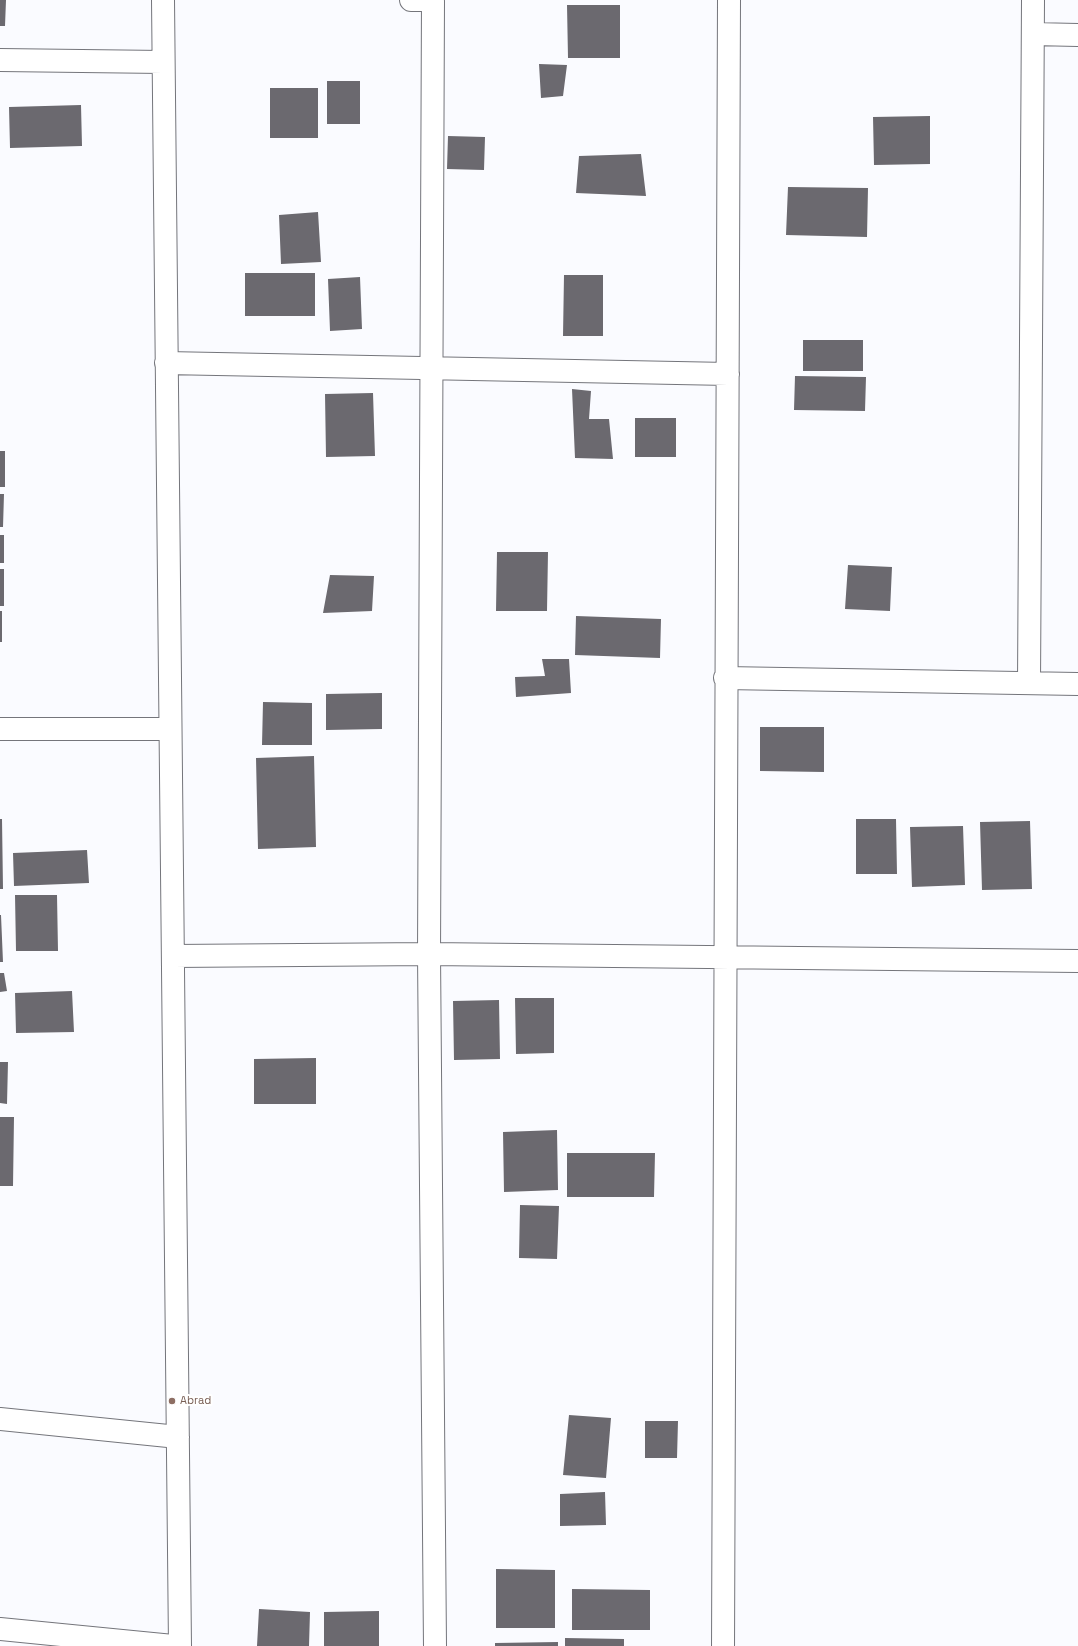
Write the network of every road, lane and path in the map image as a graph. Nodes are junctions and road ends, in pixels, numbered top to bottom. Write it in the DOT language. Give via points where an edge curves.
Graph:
graph roads {
  1 [pos="163,0"];
  2 [pos="411,0"];
  3 [pos="433,0"];
  4 [pos="729,0"];
  5 [pos="1033,0"];
  6 [pos="1033,34"];
  7 [pos="1078,35"];
  8 [pos="0,60"];
  9 [pos="163,62"];
  10 [pos="166,363"];
  11 [pos="433,370"];
  12 [pos="728,374"];
  13 [pos="725,678"];
  14 [pos="1029,683"];
  15 [pos="1078,684"];
  16 [pos="0,728"];
  17 [pos="170,729"];
  18 [pos="429,954"];
  19 [pos="173,956"];
  20 [pos="724,957"];
  21 [pos="1078,961"];
  22 [pos="0,1419"];
  23 [pos="178,1437"];
  24 [pos="0,1629"];
  25 [pos="173,1646"];
  26 [pos="180,1646"];
  27 [pos="435,1646"];
  28 [pos="723,1646"];
  1 -- 9 [label="street"];
  2 -- 3 [label="street"];
  3 -- 11 [label="street"];
  4 -- 12 [label="street"];
  5 -- 6 [label="street"];
  6 -- 7 [label="street"];
  6 -- 14 [label="street"];
  8 -- 9 [label="street"];
  9 -- 10 [label="street"];
  10 -- 11 [label="street"];
  10 -- 17 [label="street"];
  11 -- 12 [label="street"];
  11 -- 18 [label="street"];
  12 -- 13 [label="street"];
  13 -- 14 [label="street"];
  13 -- 20 [label="street"];
  14 -- 15 [label="street"];
  16 -- 17 [label="street"];
  17 -- 19 [label="street"];
  18 -- 19 [label="street"];
  18 -- 20 [label="street"];
  18 -- 27 [label="street"];
  19 -- 23 [label="street"];
  20 -- 21 [label="street"];
  20 -- 28 [label="street"];
  22 -- 23 [label="street"];
  23 -- 26 [label="street"];
  24 -- 25 [label="street"];
}
